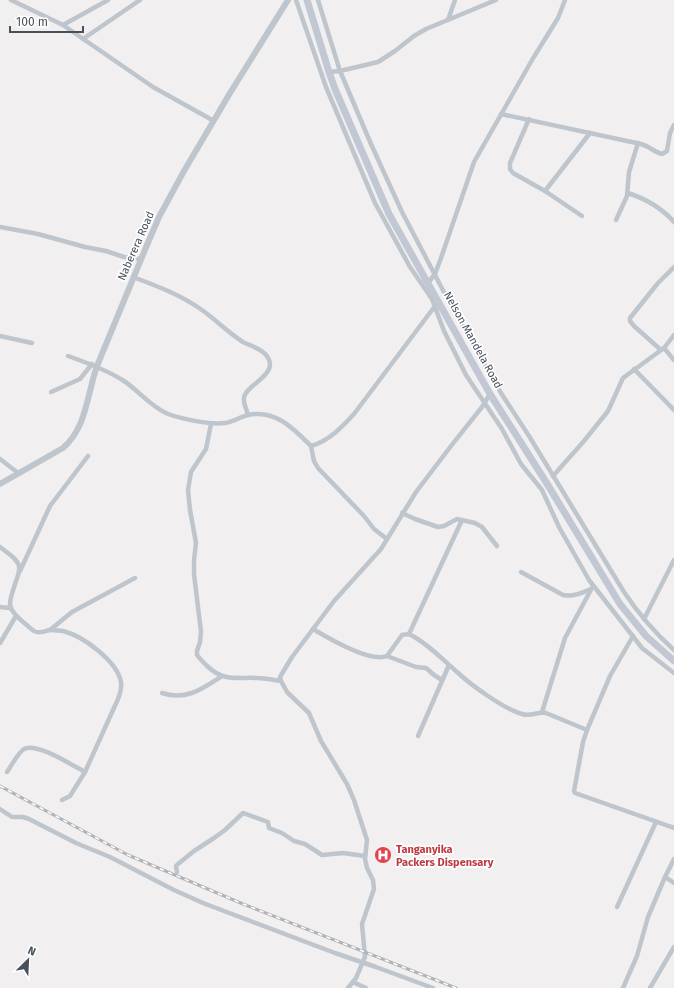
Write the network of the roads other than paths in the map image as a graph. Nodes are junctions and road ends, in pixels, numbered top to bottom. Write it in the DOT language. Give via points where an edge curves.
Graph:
graph roads {
  1 [pos="11,0"];
  2 [pos="108,0"];
  3 [pos="140,0"];
  4 [pos="288,0"];
  5 [pos="296,0"];
  6 [pos="307,0"];
  7 [pos="318,0"];
  8 [pos="455,0"];
  9 [pos="496,0"];
  10 [pos="565,0"];
  11 [pos="448,20"];
  12 [pos="63,25"];
  13 [pos="83,39"];
  14 [pos="340,71"];
  15 [pos="329,72"];
  16 [pos="501,114"];
  17 [pos="528,119"];
  18 [pos="214,121"];
  19 [pos="674,125"];
  20 [pos="590,133"];
  21 [pos="638,143"];
  22 [pos="544,191"];
  23 [pos="628,193"];
  24 [pos="582,216"];
  25 [pos="616,220"];
  26 [pos="674,222"];
  27 [pos="0,227"];
  28 [pos="141,259"];
  29 [pos="674,267"];
  30 [pos="435,274"];
  31 [pos="133,276"];
  32 [pos="428,283"];
  33 [pos="435,306"];
  34 [pos="0,336"];
  35 [pos="674,336"];
  36 [pos="32,343"];
  37 [pos="662,349"];
  38 [pos="68,356"];
  39 [pos="674,360"];
  40 [pos="95,365"];
  41 [pos="634,369"];
  42 [pos="51,392"];
  43 [pos="490,394"];
  44 [pos="484,404"];
  45 [pos="674,410"];
  46 [pos="248,415"];
  47 [pos="211,424"];
  48 [pos="310,446"];
  49 [pos="88,456"];
  50 [pos="0,459"];
  51 [pos="18,473"];
  52 [pos="553,476"];
  53 [pos="0,484"];
  54 [pos="402,513"];
  55 [pos="462,520"];
  56 [pos="387,539"];
  57 [pos="497,546"];
  58 [pos="0,547"];
  59 [pos="674,560"];
  60 [pos="19,572"];
  61 [pos="521,572"];
  62 [pos="135,578"];
  63 [pos="592,588"];
  64 [pos="0,607"];
  65 [pos="10,608"];
  66 [pos="16,616"];
  67 [pos="644,619"];
  68 [pos="313,629"];
  69 [pos="50,630"];
  70 [pos="409,634"];
  71 [pos="633,636"];
  72 [pos="0,643"];
  73 [pos="674,650"];
  74 [pos="386,656"];
  75 [pos="674,660"];
  76 [pos="449,665"];
  77 [pos="674,673"];
  78 [pos="222,676"];
  79 [pos="442,680"];
  80 [pos="281,681"];
  81 [pos="162,692"];
  82 [pos="542,712"];
  83 [pos="587,730"];
  84 [pos="418,736"];
  85 [pos="7,772"];
  86 [pos="85,772"];
  87 [pos="62,800"];
  88 [pos="0,809"];
  89 [pos="656,822"];
  90 [pos="674,828"];
  91 [pos="365,856"];
  92 [pos="674,859"];
  93 [pos="177,872"];
  94 [pos="665,877"];
  95 [pos="674,883"];
  96 [pos="617,907"];
  97 [pos="674,947"];
  98 [pos="363,963"];
  99 [pos="353,982"];
  100 [pos="348,988"];
  101 [pos="366,988"];
  102 [pos="433,988"];
  103 [pos="623,988"];
  104 [pos="650,988"];
  1 -- 12 [label="street"];
  2 -- 12 [label="street"];
  3 -- 13 [label="street"];
  4 -- 18 [label="street, Naberera Road"];
  5 -- 33 [label="street" via="326,87 375,203"];
  6 -- 15 [label="main road, Nelson Mandela Road"];
  7 -- 14 [label="street"];
  8 -- 11 [label="street"];
  9 -- 11 [label="street"];
  10 -- 16 [label="street" via="558,18"];
  11 -- 14 [label="street" via="414,36 378,62"];
  12 -- 13 [label="street"];
  13 -- 18 [label="street" via="153,87"];
  14 -- 15 [label="street"];
  14 -- 30 [label="street" via="395,198"];
  15 -- 32 [label="main road, Nelson Mandela Road" via="389,214"];
  16 -- 17 [label="street"];
  16 -- 30 [label="street" via="474,162"];
  17 -- 20 [label="street"];
  17 -- 22 [label="street" via="509,167 513,173"];
  18 -- 28 [label="street, Naberera Road" via="163,210"];
  19 -- 21 [label="street" via="665,153 659,154 650,147"];
  20 -- 21 [label="street"];
  20 -- 22 [label="street"];
  21 -- 23 [label="street" via="629,172"];
  22 -- 24 [label="street"];
  23 -- 25 [label="street"];
  23 -- 26 [label="street" via="650,202"];
  27 -- 28 [label="street"];
  28 -- 31 [label="street, Naberera Road"];
  29 -- 37 [label="street" via="630,318 634,326"];
  30 -- 32 [label="street"];
  30 -- 52 [label="street" via="501,394"];
  31 -- 40 [label="street, Naberera Road"];
  31 -- 46 [label="street" via="194,304 244,342 261,350 267,357 270,364 268,370 245,394"];
  32 -- 43 [label="main road, Nelson Mandela Road"];
  33 -- 44 [label="street" via="458,361"];
  33 -- 48 [label="street" via="354,414 326,440"];
  34 -- 36 [label="street"];
  35 -- 37 [label="street"];
  37 -- 39 [label="street"];
  37 -- 41 [label="street"];
  38 -- 40 [label="street"];
  40 -- 42 [label="street" via="80,379"];
  40 -- 47 [label="street" via="123,380 167,414"];
  40 -- 51 [label="street, Naberera Road" via="81,424 69,442 52,455"];
  41 -- 45 [label="street"];
  41 -- 52 [label="street" via="622,379 608,411"];
  43 -- 44 [label="street"];
  43 -- 75 [label="main road, Nelson Mandela Road" via="620,604 646,636"];
  44 -- 54 [label="street"];
  44 -- 63 [label="street" via="502,429 521,464 542,490"];
  46 -- 47 [label="street" via="230,422"];
  46 -- 48 [label="street" via="277,417 288,424"];
  47 -- 78 [label="street" via="206,450 191,474 188,499 196,542 194,574 201,632 196,653 208,667"];
  48 -- 56 [label="street" via="318,468 374,529"];
  49 -- 60 [label="street" via="50,506"];
  50 -- 51 [label="street"];
  51 -- 53 [label="street, Naberera Road"];
  52 -- 67 [label="street" via="624,592"];
  54 -- 55 [label="street" via="438,527 454,520"];
  54 -- 56 [label="street"];
  55 -- 57 [label="street" via="480,525"];
  55 -- 70 [label="street"];
  56 -- 68 [label="street" via="374,558 334,601"];
  58 -- 60 [label="street" via="16,561"];
  59 -- 67 [label="street"];
  60 -- 65 [label="street"];
  61 -- 63 [label="street" via="567,596"];
  62 -- 69 [label="street" via="72,612"];
  63 -- 71 [label="street"];
  63 -- 82 [label="street" via="565,638"];
  64 -- 65 [label="street"];
  65 -- 66 [label="street"];
  66 -- 69 [label="street" via="36,632"];
  66 -- 72 [label="street"];
  67 -- 73 [label="street"];
  68 -- 74 [label="street" via="360,652 379,657"];
  68 -- 80 [label="street" via="286,666 280,677"];
  69 -- 86 [label="street" via="69,633 92,645 110,662 121,681 118,700"];
  70 -- 74 [label="street" via="402,635"];
  70 -- 76 [label="street"];
  71 -- 77 [label="street" via="647,652"];
  71 -- 83 [label="street" via="610,676"];
  74 -- 79 [label="street" via="427,668"];
  76 -- 79 [label="street"];
  76 -- 82 [label="street" via="493,699 513,710 528,716"];
  78 -- 80 [label="street"];
  78 -- 81 [label="street" via="191,694 176,696"];
  79 -- 84 [label="street"];
  80 -- 91 [label="street" via="287,692 309,712 323,746 352,792 367,840"];
  82 -- 83 [label="street"];
  83 -- 89 [label="street" via="574,792"];
  85 -- 86 [label="street" via="21,752 32,747"];
  86 -- 87 [label="street" via="70,796"];
  88 -- 98 [label="street" via="12,817 29,819 203,903"];
  89 -- 90 [label="street"];
  89 -- 96 [label="street"];
  91 -- 93 [label="street" via="343,853 322,855 305,844 269,828 268,822 243,813 225,830 178,864"];
  91 -- 98 [label="street" via="374,889 362,924 365,954"];
  92 -- 94 [label="street"];
  94 -- 95 [label="street"];
  94 -- 103 [label="street"];
  97 -- 104 [label="street"];
  98 -- 99 [label="street"];
  98 -- 102 [label="street"];
  99 -- 100 [label="street"];
  99 -- 101 [label="street"];
}
